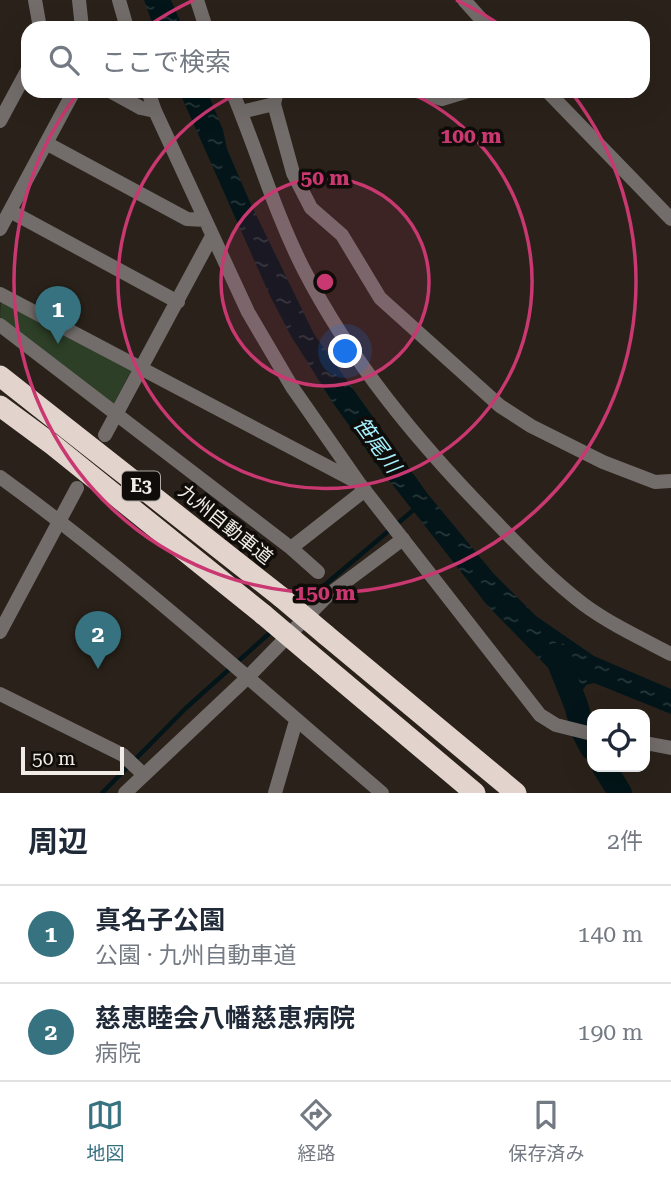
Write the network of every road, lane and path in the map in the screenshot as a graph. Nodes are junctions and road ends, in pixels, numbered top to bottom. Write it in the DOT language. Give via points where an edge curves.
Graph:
graph roads {
  1 [pos="36,0"];
  2 [pos="79,0"];
  3 [pos="119,0"];
  4 [pos="197,0"];
  5 [pos="464,0"];
  6 [pos="39,21"];
  7 [pos="81,21"];
  8 [pos="125,21"];
  9 [pos="204,21"];
  10 [pos="483,21"];
  11 [pos="21,82"];
  12 [pos="70,98"];
  13 [pos="123,98"];
  14 [pos="150,98"];
  15 [pos="235,98"];
  16 [pos="273,98"];
  17 [pos="275,98"];
  18 [pos="554,98"];
  19 [pos="155,111"];
  20 [pos="241,112"];
  21 [pos="0,121"];
  22 [pos="46,143"];
  23 [pos="10,211"];
  24 [pos="671,219"];
  25 [pos="205,220"];
  26 [pos="0,229"];
  27 [pos="212,236"];
  28 [pos="0,295"];
  29 [pos="178,302"];
  30 [pos="0,325"];
  31 [pos="142,369"];
  32 [pos="0,376"];
  33 [pos="0,406"];
  34 [pos="116,415"];
  35 [pos="105,435"];
  36 [pos="0,477"];
  37 [pos="671,481"];
  38 [pos="362,487"];
  39 [pos="77,488"];
  40 [pos="60,521"];
  41 [pos="396,529"];
  42 [pos="291,548"];
  43 [pos="318,572"];
  44 [pos="0,632"];
  45 [pos="671,654"];
  46 [pos="243,673"];
  47 [pos="0,694"];
  48 [pos="296,721"];
  49 [pos="587,733"];
  50 [pos="650,744"];
  51 [pos="671,748"];
  52 [pos="134,767"];
  53 [pos="125,793"];
  54 [pos="275,793"];
  55 [pos="382,793"];
  56 [pos="475,793"];
  57 [pos="516,793"];
  1 -- 6 [label="street"];
  2 -- 7 [label="street"];
  3 -- 8 [label="street"];
  4 -- 9 [label="street"];
  5 -- 10 [label="street"];
  11 -- 21 [label="street"];
  12 -- 22 [label="street"];
  13 -- 19 [label="street"];
  14 -- 19 [label="street"];
  15 -- 20 [label="street"];
  16 -- 20 [label="street"];
  17 -- 37 [label="street" via="293,173 311,208 342,235 380,298 500,405 531,426 603,462 655,482"];
  18 -- 24 [label="street"];
  19 -- 25 [label="street"];
  20 -- 45 [label="street" via="274,206 303,269 337,330 388,402 551,579 586,606"];
  22 -- 23 [label="street"];
  22 -- 25 [label="street" via="187,219"];
  23 -- 26 [label="street"];
  23 -- 29 [label="street"];
  25 -- 27 [label="street"];
  27 -- 29 [label="street"];
  27 -- 38 [label="street" via="248,312 292,387"];
  28 -- 31 [label="street"];
  29 -- 31 [label="street"];
  30 -- 34 [label="street"];
  31 -- 34 [label="street"];
  31 -- 38 [label="street"];
  32 -- 57 [label="highway, 九州自動車道 / E3, bridge" via="281,597"];
  33 -- 56 [label="highway, E3, bridge" via="264,615"];
  34 -- 35 [label="street"];
  34 -- 42 [label="street"];
  36 -- 40 [label="street"];
  38 -- 41 [label="street"];
  38 -- 42 [label="street"];
  39 -- 40 [label="street"];
  40 -- 44 [label="street"];
  40 -- 46 [label="street"];
  41 -- 46 [label="street"];
  41 -- 49 [label="street" via="540,715 556,725"];
  42 -- 43 [label="street"];
  46 -- 48 [label="street"];
  46 -- 52 [label="street"];
  47 -- 52 [label="street"];
  48 -- 54 [label="street"];
  48 -- 55 [label="street"];
  50 -- 51 [label="street"];
  52 -- 53 [label="street"];
}
